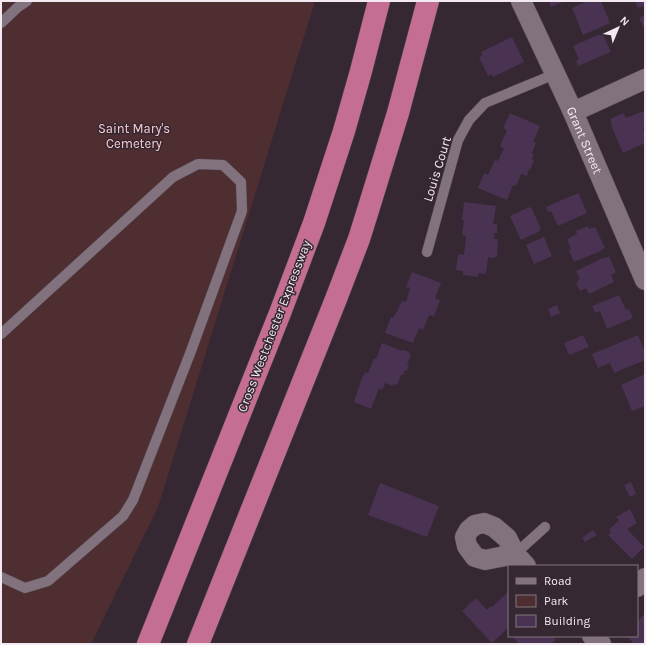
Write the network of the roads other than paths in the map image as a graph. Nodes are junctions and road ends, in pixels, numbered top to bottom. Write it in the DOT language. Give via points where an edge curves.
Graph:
graph roads {
  1 [pos="27,1"];
  2 [pos="379,1"];
  3 [pos="428,1"];
  4 [pos="521,1"];
  5 [pos="1,23"];
  6 [pos="555,74"];
  7 [pos="645,79"];
  8 [pos="573,112"];
  9 [pos="427,252"];
  10 [pos="645,280"];
  11 [pos="1,334"];
  12 [pos="544,528"];
  13 [pos="520,560"];
  14 [pos="1,577"];
  15 [pos="148,644"];
  16 [pos="198,644"];
  1 -- 5 [label="lane"];
  2 -- 15 [label="highway, Cross Westchester Expressway" via="344,131 314,223"];
  3 -- 16 [label="highway" via="407,84 354,251"];
  4 -- 6 [label="street, Grant Street"];
  6 -- 8 [label="street, Grant Street"];
  6 -- 9 [label="lane, Louis Court" via="485,103 469,120 458,140"];
  7 -- 8 [label="street"];
  8 -- 10 [label="street, Grant Street"];
  11 -- 14 [label="lane" via="173,177 198,164 223,165 241,182 242,212 133,500 123,516 48,581 25,588"];
  12 -- 13 [label="lane"];
}
